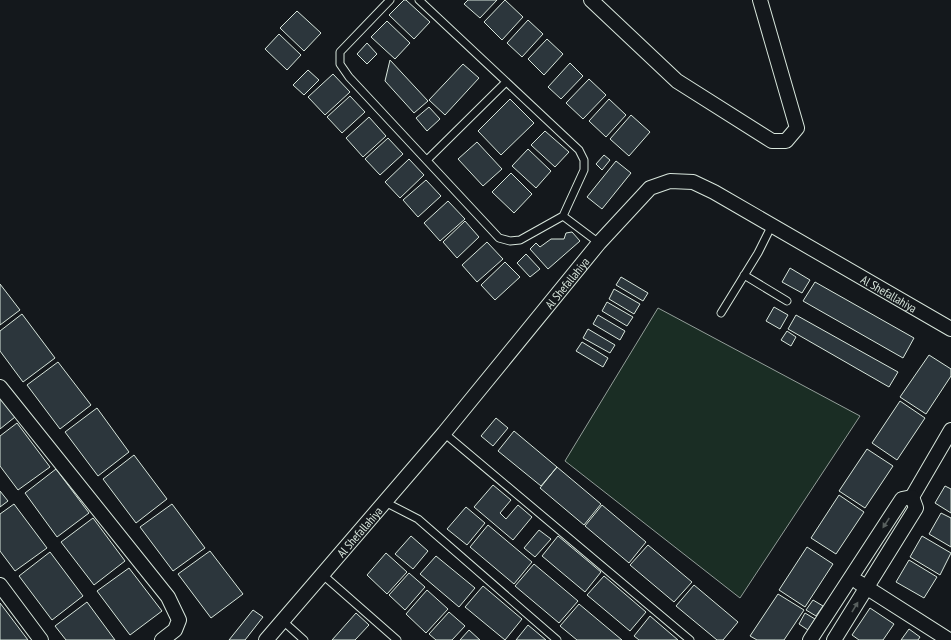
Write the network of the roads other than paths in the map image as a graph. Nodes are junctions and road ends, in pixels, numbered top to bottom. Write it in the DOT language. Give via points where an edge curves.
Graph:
graph roads {
  1 [pos="390,0"];
  2 [pos="419,0"];
  3 [pos="591,0"];
  4 [pos="760,0"];
  5 [pos="506,82"];
  6 [pos="427,160"];
  7 [pos="563,216"];
  8 [pos="772,225"];
  9 [pos="599,243"];
  10 [pos="744,275"];
  11 [pos="787,301"];
  12 [pos="721,313"];
  13 [pos="951,329"];
  14 [pos="0,387"];
  15 [pos="951,430"];
  16 [pos="444,433"];
  17 [pos="912,497"];
  18 [pos="385,502"];
  19 [pos="323,575"];
  20 [pos="851,577"];
  21 [pos="0,585"];
  22 [pos="867,587"];
  23 [pos="283,621"];
  24 [pos="41,640"];
  25 [pos="162,640"];
  26 [pos="266,640"];
  27 [pos="304,640"];
  28 [pos="397,640"];
  29 [pos="557,640"];
  30 [pos="690,640"];
  31 [pos="810,640"];
  32 [pos="834,640"];
  33 [pos="949,640"];
  1 -- 6 [label="lane" via="340,52 340,64 349,78"];
  2 -- 5 [label="lane"];
  3 -- 4 [label="street" via="677,81 772,142 786,141 797,128"];
  5 -- 6 [label="lane"];
  5 -- 7 [label="lane" via="579,150 584,160 584,170"];
  6 -- 7 [label="lane" via="499,238 520,240"];
  7 -- 9 [label="lane"];
  8 -- 9 [label="street, Al Shefallahiya" via="693,182 670,181 650,188"];
  8 -- 10 [label="lane"];
  8 -- 13 [label="street, Al Shefallahiya"];
  9 -- 16 [label="street, Al Shefallahiya"];
  10 -- 11 [label="lane"];
  10 -- 12 [label="lane"];
  14 -- 25 [label="street" via="168,597 179,620 175,630"];
  15 -- 17 [label="street"];
  16 -- 18 [label="street, Al Shefallahiya"];
  16 -- 30 [label="lane"];
  17 -- 20 [label="street, one-way" via="902,499"];
  17 -- 22 [label="street" via="916,508"];
  18 -- 19 [label="street, Al Shefallahiya"];
  18 -- 29 [label="lane" via="418,519"];
  19 -- 23 [label="street, Al Shefallahiya"];
  19 -- 28 [label="lane"];
  20 -- 22 [label="street"];
  20 -- 31 [label="street"];
  21 -- 24 [label="street"];
  32 -- 22 [label="street, one-way"];
  22 -- 33 [label="street"];
  23 -- 26 [label="street, Al Shefallahiya"];
  23 -- 27 [label="lane"];
}
